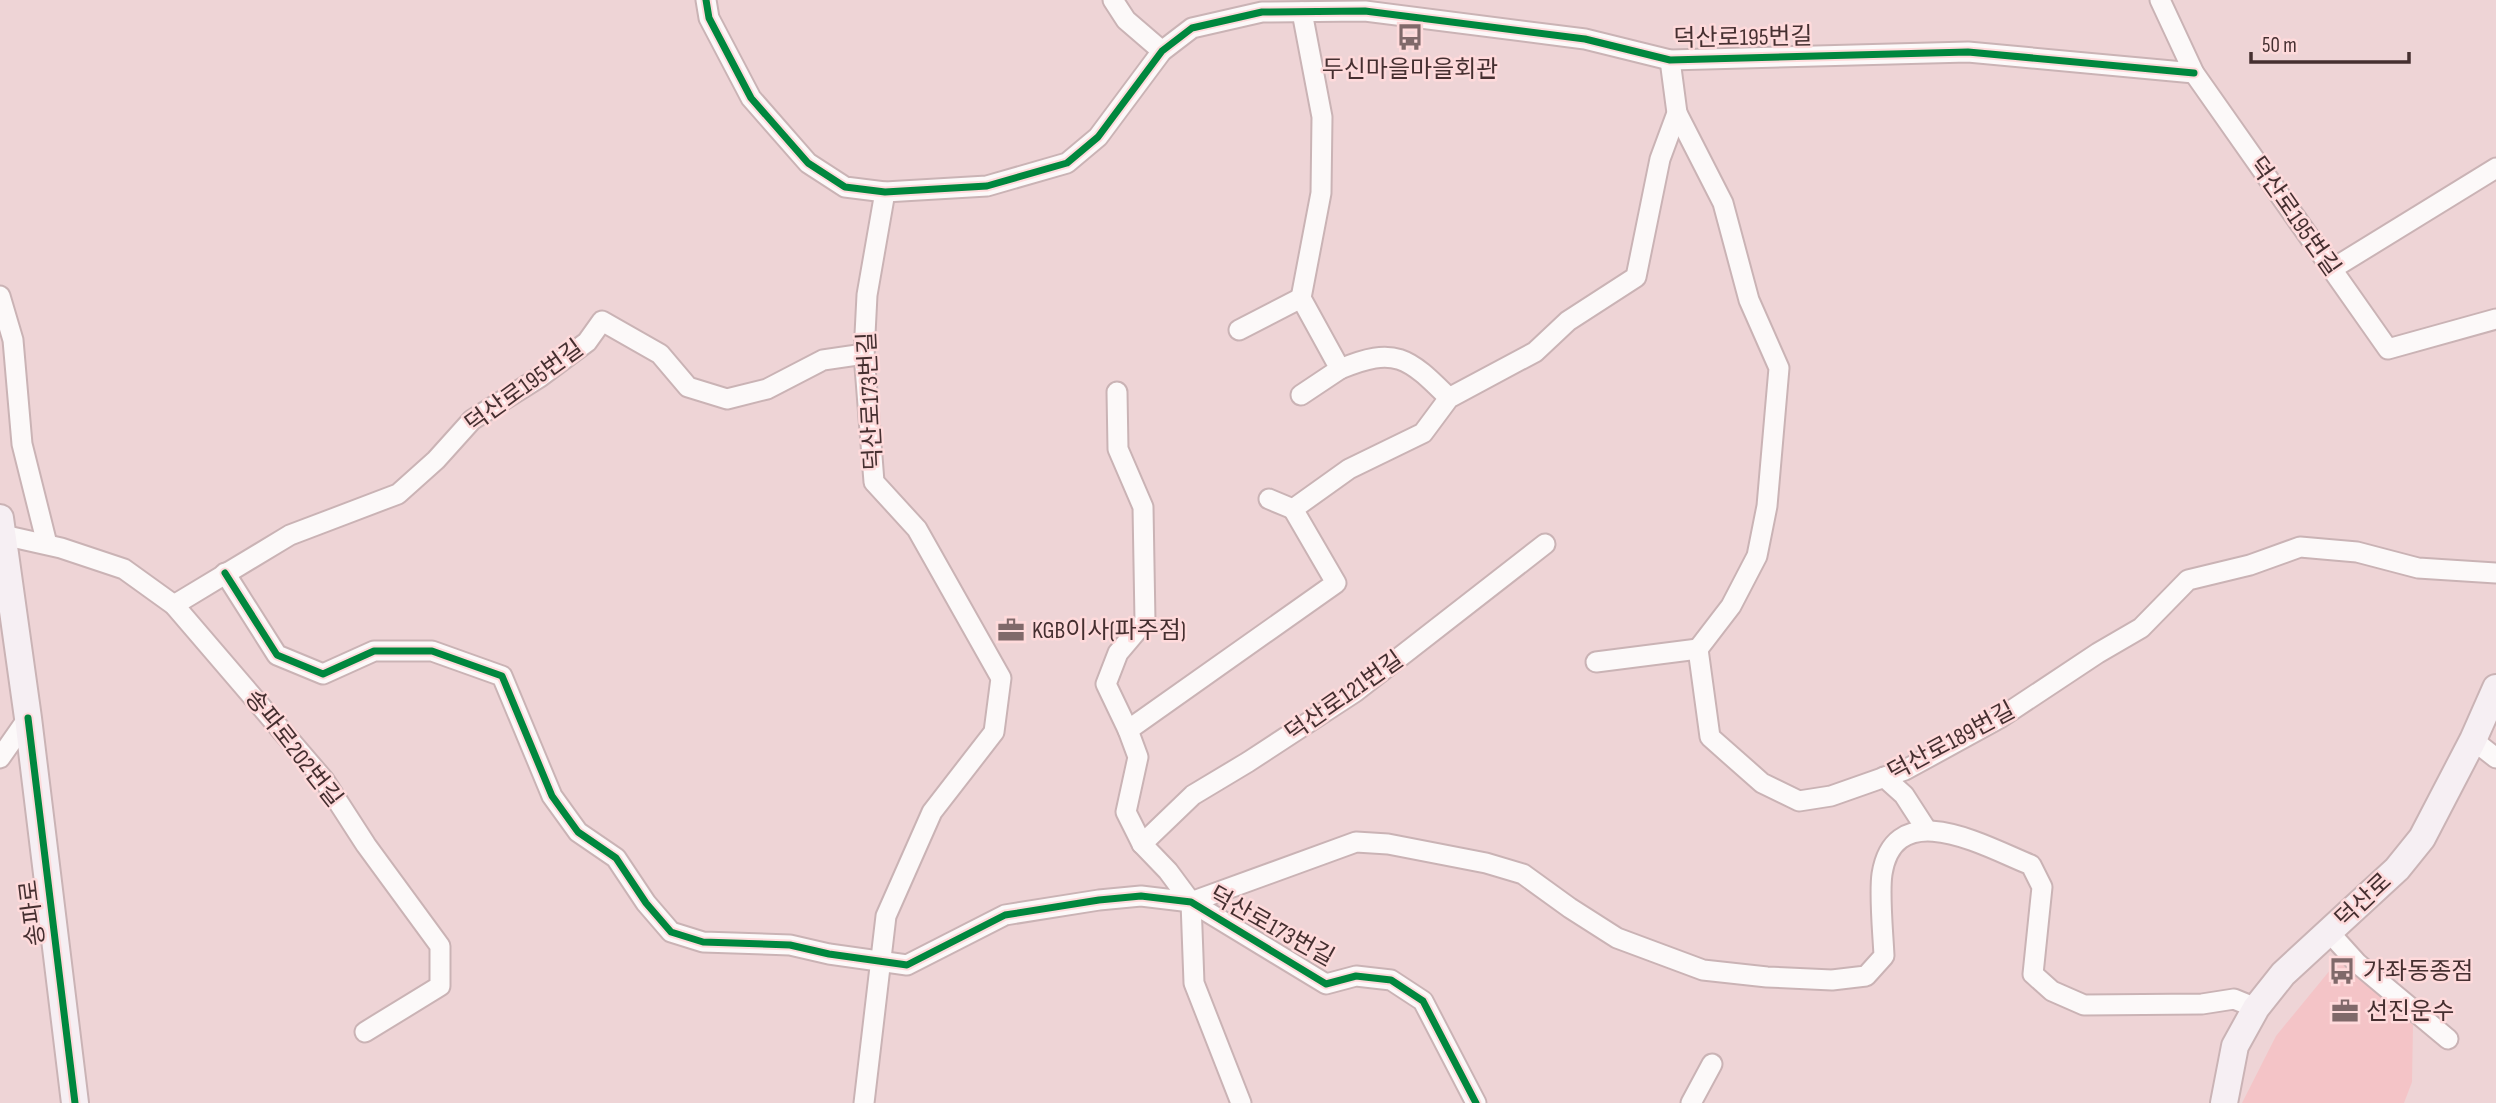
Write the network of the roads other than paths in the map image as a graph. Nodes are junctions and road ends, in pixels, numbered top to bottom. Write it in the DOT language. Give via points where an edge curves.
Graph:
graph roads {
  1 [pos="706,0"];
  2 [pos="1113,0"];
  3 [pos="2160,0"];
  4 [pos="1262,6"];
  5 [pos="1302,12"];
  6 [pos="1162,51"];
  7 [pos="1670,60"];
  8 [pos="2194,73"];
  9 [pos="1676,113"];
  10 [pos="2496,168"];
  11 [pos="885,192"];
  12 [pos="2332,269"];
  13 [pos="0,296"];
  14 [pos="1301,298"];
  15 [pos="2496,320"];
  16 [pos="1239,330"];
  17 [pos="864,354"];
  18 [pos="1340,369"];
  19 [pos="1117,392"];
  20 [pos="1301,395"];
  21 [pos="1448,398"];
  22 [pos="1269,499"];
  23 [pos="1293,509"];
  24 [pos="1,526"];
  25 [pos="47,544"];
  26 [pos="1545,544"];
  27 [pos="225,573"];
  28 [pos="2496,573"];
  29 [pos="174,605"];
  30 [pos="1698,649"];
  31 [pos="1597,662"];
  32 [pos="2496,688"];
  33 [pos="28,718"];
  34 [pos="1128,730"];
  35 [pos="2473,740"];
  36 [pos="0,758"];
  37 [pos="2496,758"];
  38 [pos="1885,777"];
  39 [pos="1926,829"];
  40 [pos="1142,844"];
  41 [pos="1191,902"];
  42 [pos="2329,932"];
  43 [pos="881,962"];
  44 [pos="2256,1007"];
  45 [pos="365,1032"];
  46 [pos="2448,1039"];
  47 [pos="1712,1064"];
  48 [pos="75,1103"];
  49 [pos="864,1103"];
  50 [pos="1241,1103"];
  51 [pos="1476,1103"];
  52 [pos="1691,1103"];
  53 [pos="2224,1103"];
  1 -- 11 [label="street, 덕산로195번길" via="709,18 751,98 808,163 845,187"];
  2 -- 6 [label="street" via="1126,20"];
  3 -- 8 [label="street"];
  4 -- 5 [label="street, 덕산로195번길"];
  4 -- 6 [label="street, 덕산로195번길" via="1192,28"];
  5 -- 7 [label="street, 덕산로195번길" via="1365,11 1585,39"];
  5 -- 14 [label="street" via="1322,117 1321,194"];
  6 -- 11 [label="street, 덕산로195번길" via="1098,137 1067,163 987,186"];
  7 -- 8 [label="street, 덕산로195번길" via="1968,52"];
  7 -- 9 [label="street"];
  8 -- 12 [label="street, 덕산로195번길"];
  9 -- 21 [label="street" via="1660,159 1636,277 1568,321 1535,352"];
  9 -- 30 [label="street" via="1723,203 1748,300 1779,368 1767,506 1757,556 1731,606"];
  10 -- 12 [label="street"];
  11 -- 17 [label="street, 덕산로173번길" via="867,295"];
  12 -- 15 [label="street, 덕산로195번길" via="2388,349"];
  13 -- 25 [label="street" via="13,341 22,444"];
  14 -- 16 [label="street"];
  14 -- 18 [label="street"];
  17 -- 27 [label="street, 덕산로195번길" via="823,360 767,389 727,399 688,387 660,354 603,321 587,342 471,420 398,494 290,535"];
  17 -- 43 [label="street, 덕산로173번길" via="874,482 917,529 1000,678 994,732 932,811 886,916"];
  18 -- 20 [label="street"];
  18 -- 21 [label="street" via="1368,358 1398,358 1427,376"];
  19 -- 34 [label="street" via="1118,449 1143,507 1145,621 1118,653 1106,684"];
  21 -- 23 [label="street" via="1423,433 1349,469"];
  22 -- 23 [label="street"];
  23 -- 34 [label="street" via="1336,583"];
  24 -- 25 [label="street, 송파로202번길"];
  24 -- 33 [label="street, 송파로"];
  25 -- 29 [label="street, 송파로202번길" via="124,569"];
  26 -- 40 [label="street, 덕산로121번길" via="1355,692 1193,795"];
  27 -- 29 [label="street"];
  27 -- 43 [label="street" via="277,655 323,674 374,651 432,651 502,676 552,796 578,832 616,858 671,932 703,942 790,945"];
  28 -- 38 [label="street, 덕산로189번길" via="2418,568 2357,552 2300,547 2188,580 2141,628 2000,718"];
  29 -- 45 [label="street, 송파로202번길" via="324,780 440,946 440,986"];
  30 -- 31 [label="street"];
  30 -- 38 [label="street, 덕산로189번길" via="1710,737 1762,783 1800,801 1831,796"];
  32 -- 35 [label="street, 덕산로"];
  33 -- 36 [label="street"];
  33 -- 48 [label="street, 송파로"];
  34 -- 40 [label="street" via="1138,757 1126,812"];
  35 -- 37 [label="street"];
  35 -- 42 [label="street, 덕산로" via="2422,838 2397,869"];
  38 -- 39 [label="street" via="1904,795"];
  39 -- 41 [label="street, 덕산로173번길" via="1903,837 1890,849 1882,875 1884,956 1866,976 1832,980 1703,970 1617,938 1523,874 1388,844 1356,842"];
  39 -- 44 [label="street" via="2031,865 2042,887 2033,974 2052,991 2084,1005 2202,1004 2234,999"];
  40 -- 41 [label="street"];
  41 -- 43 [label="street" via="1141,896 1006,915 907,965"];
  41 -- 50 [label="street" via="1194,983"];
  41 -- 51 [label="street, 덕산로173번길" via="1326,984 1356,976 1391,980 1423,1001"];
  42 -- 44 [label="street, 덕산로" via="2283,974"];
  42 -- 46 [label="street" via="2357,963"];
  43 -- 49 [label="street, 덕산로173번길"];
  44 -- 53 [label="street, 덕산로" via="2235,1046"];
  47 -- 52 [label="street"];
}
